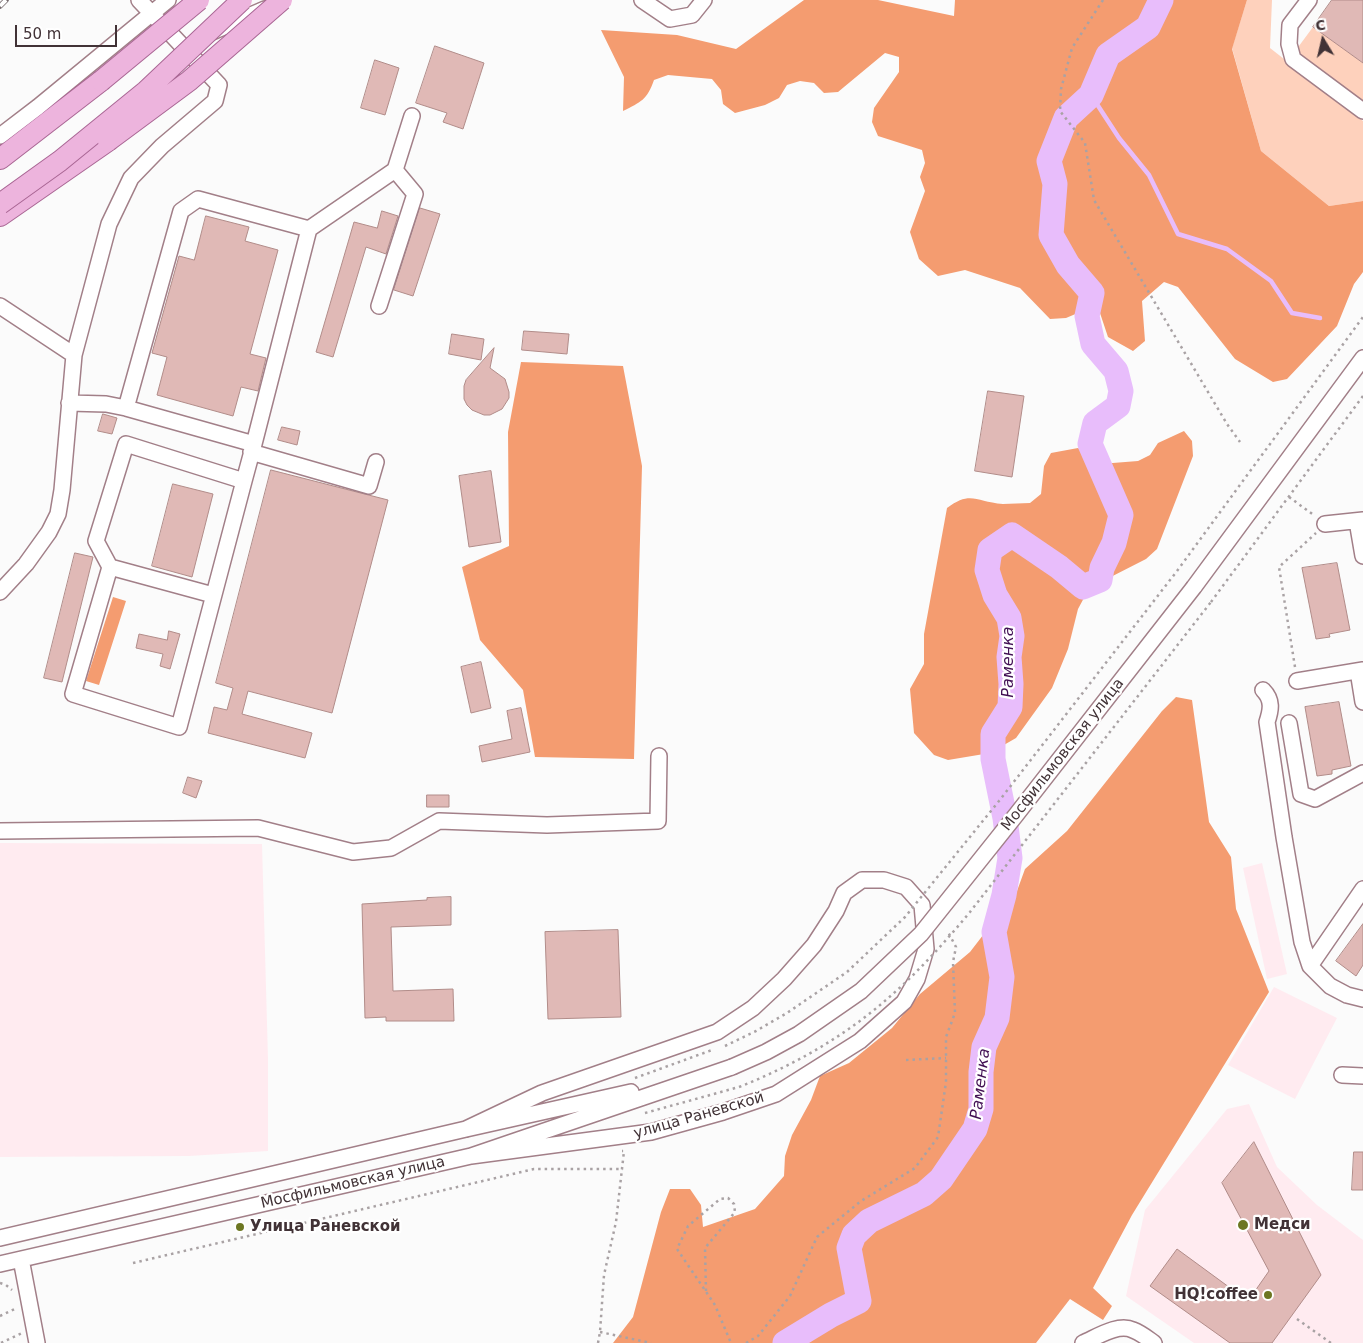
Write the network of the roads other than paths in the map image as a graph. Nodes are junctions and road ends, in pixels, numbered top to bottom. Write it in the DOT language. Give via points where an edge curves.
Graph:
graph roads {
  1 [pos="138,0"];
  2 [pos="168,0"];
  3 [pos="177,0"];
  4 [pos="199,0"];
  5 [pos="242,0"];
  6 [pos="282,0"];
  7 [pos="287,0"];
  8 [pos="704,0"];
  9 [pos="1309,0"];
  10 [pos="644,1"];
  11 [pos="152,14"];
  12 [pos="182,45"];
  13 [pos="101,81"];
  14 [pos="1363,112"];
  15 [pos="412,116"];
  16 [pos="0,136"];
  17 [pos="0,159"];
  18 [pos="395,170"];
  19 [pos="0,204"];
  20 [pos="0,216"];
  21 [pos="309,228"];
  22 [pos="0,306"];
  23 [pos="379,306"];
  24 [pos="74,355"];
  25 [pos="1363,358"];
  26 [pos="69,403"];
  27 [pos="126,408"];
  28 [pos="253,448"];
  29 [pos="376,462"];
  30 [pos="244,481"];
  31 [pos="1360,520"];
  32 [pos="1325,524"];
  33 [pos="1363,556"];
  34 [pos="110,568"];
  35 [pos="0,592"];
  36 [pos="214,595"];
  37 [pos="1360,671"];
  38 [pos="1297,681"];
  39 [pos="1264,690"];
  40 [pos="1363,702"];
  41 [pos="1289,722"];
  42 [pos="659,756"];
  43 [pos="1363,773"];
  44 [pos="0,831"];
  45 [pos="1363,889"];
  46 [pos="1310,966"];
  47 [pos="1363,999"];
  48 [pos="1342,1075"];
  49 [pos="1363,1076"];
  50 [pos="698,1077"];
  51 [pos="466,1129"];
  52 [pos="471,1156"];
  53 [pos="0,1238"];
  54 [pos="20,1259"];
  55 [pos="0,1264"];
  56 [pos="37,1343"];
  57 [pos="1083,1343"];
  58 [pos="1154,1343"];
  1 -- 11 [label="street"];
  2 -- 11 [label="street"];
  3 -- 13 [label="main road, bridge"];
  4 -- 13 [label="main road, bridge"];
  5 -- 19 [label="main road, bridge" via="146,91 60,161"];
  6 -- 20 [label="main road, bridge" via="189,81"];
  7 -- 12 [label="street"];
  8 -- 10 [label="street" via="692,15 670,19"];
  9 -- 14 [label="street" via="1290,25 1289,44 1293,59"];
  11 -- 12 [label="street"];
  11 -- 16 [label="street"];
  12 -- 24 [label="street" via="219,85 215,101 162,146 132,178 109,224"];
  13 -- 17 [label="main road"];
  15 -- 18 [label="street"];
  18 -- 21 [label="street"];
  18 -- 23 [label="street" via="415,194"];
  21 -- 27 [label="street" via="198,199 181,211"];
  21 -- 28 [label="street"];
  22 -- 24 [label="street"];
  24 -- 26 [label="street"];
  25 -- 50 [label="street, Мосфильмовская улица, bridge" via="1194,587 921,934 861,991 798,1034 766,1052"];
  26 -- 27 [label="street"];
  26 -- 35 [label="street" via="58,514 26,564"];
  27 -- 28 [label="street"];
  28 -- 29 [label="street" via="369,486"];
  28 -- 30 [label="street"];
  30 -- 34 [label="street" via="126,444 96,541"];
  30 -- 36 [label="street"];
  31 -- 32 [label="street"];
  31 -- 33 [label="street"];
  34 -- 36 [label="street"];
  34 -- 36 [label="street" via="73,694 179,727"];
  37 -- 38 [label="street"];
  37 -- 40 [label="street"];
  39 -- 46 [label="street" via="1271,705 1267,722 1284,837 1302,942"];
  41 -- 43 [label="street" via="1301,794 1315,799"];
  42 -- 44 [label="street" via="658,822 547,825 439,821 391,848 352,852 258,828"];
  45 -- 46 [label="street"];
  46 -- 47 [label="street" via="1330,986"];
  48 -- 49 [label="street"];
  50 -- 51 [label="street, Мосфильмовская улица"];
  50 -- 52 [label="street, Мосфильмовская улица"];
  51 -- 52 [label="street, улица Раневской" via="542,1093 717,1032 753,1008 784,979 814,944 836,912 844,892 862,880 884,880 906,887 922,905 926,949 917,980 904,1002 860,1041 776,1094 652,1132"];
  51 -- 53 [label="street, Мосфильмовская улица"];
  52 -- 54 [label="street, Мосфильмовская улица"];
  54 -- 55 [label="street, Мосфильмовская улица"];
  54 -- 56 [label="street"];
  57 -- 58 [label="street" via="1116,1329 1128,1328"];
}
